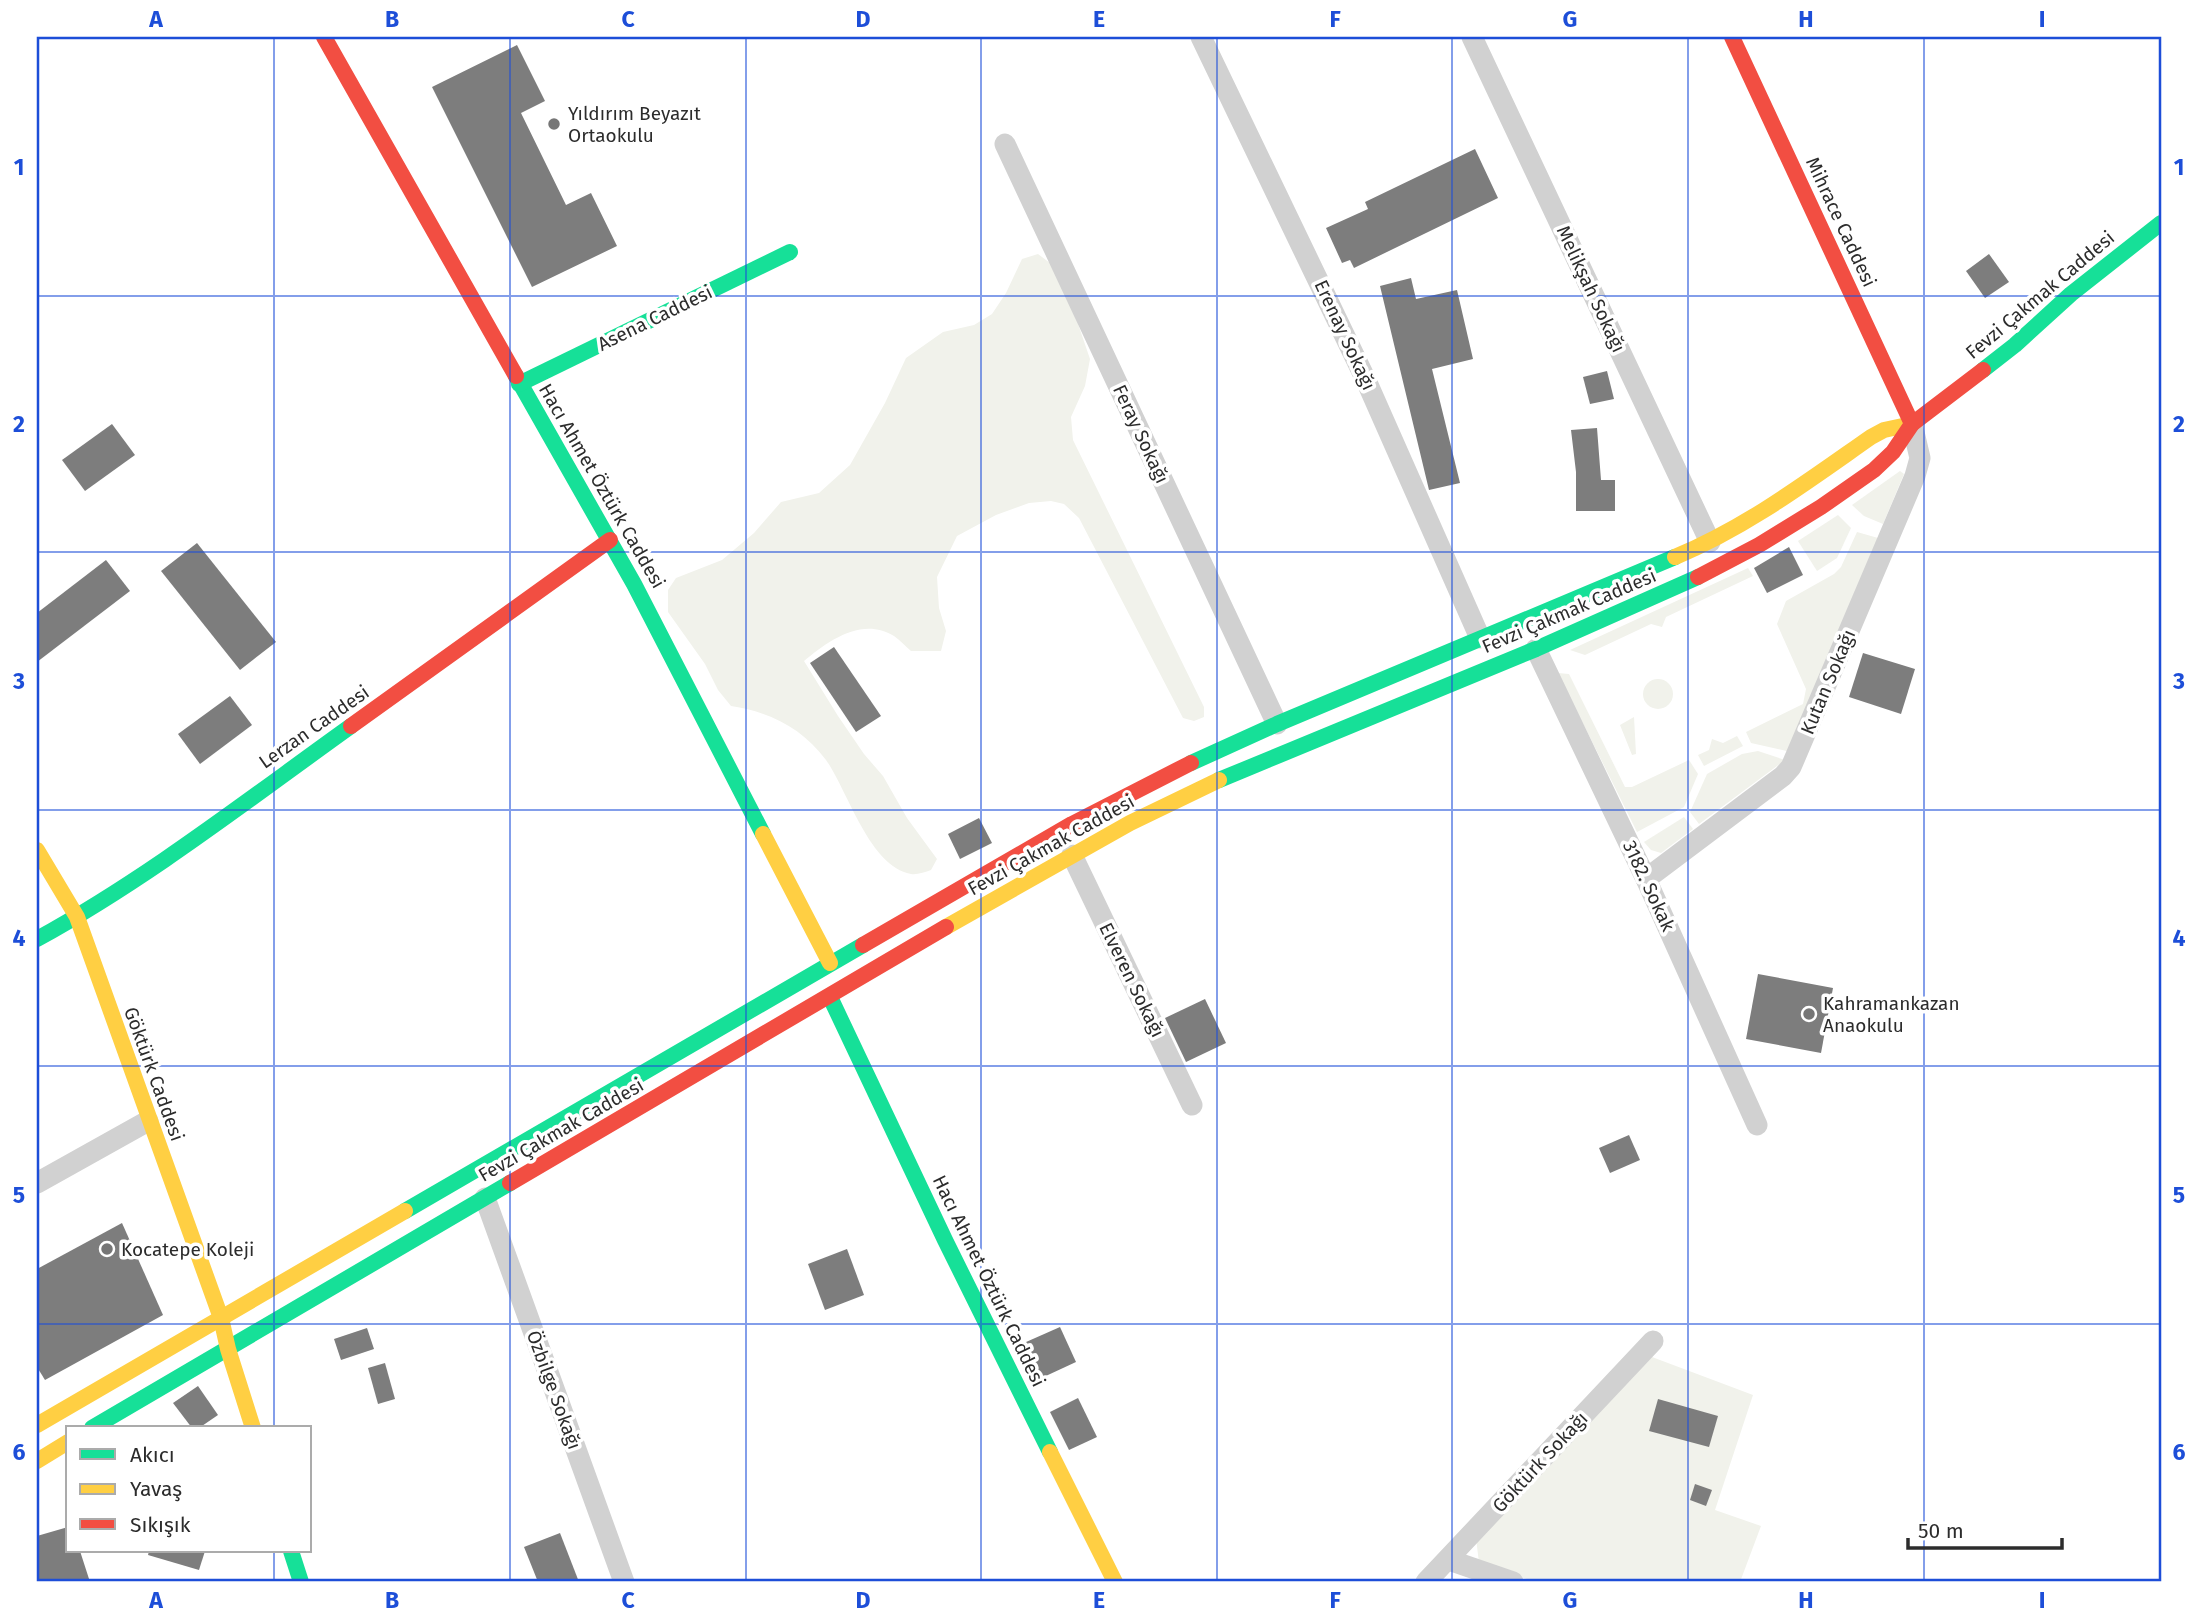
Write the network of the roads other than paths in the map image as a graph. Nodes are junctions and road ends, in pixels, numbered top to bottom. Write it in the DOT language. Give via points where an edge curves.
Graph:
graph roads {
  1 [pos="324,37"];
  2 [pos="1472,37"];
  3 [pos="1732,37"];
  4 [pos="1210,40"];
  5 [pos="1005,144"];
  6 [pos="2161,223"];
  7 [pos="790,252"];
  8 [pos="519,384"];
  9 [pos="1912,424"];
  10 [pos="610,540"];
  11 [pos="1710,542"];
  12 [pos="1479,638"];
  13 [pos="1536,649"];
  14 [pos="1277,724"];
  15 [pos="37,850"];
  16 [pos="1072,855"];
  17 [pos="1646,879"];
  18 [pos="76,917"];
  19 [pos="37,939"];
  20 [pos="830,963"];
  21 [pos="830,997"];
  22 [pos="1192,1105"];
  23 [pos="148,1121"];
  24 [pos="1757,1125"];
  25 [pos="37,1183"];
  26 [pos="485,1198"];
  27 [pos="221,1318"];
  28 [pos="1653,1341"];
  29 [pos="228,1349"];
  30 [pos="37,1426"];
  31 [pos="95,1426"];
  32 [pos="252,1426"];
  33 [pos="66,1443"];
  34 [pos="37,1461"];
  35 [pos="291,1552"];
  36 [pos="1449,1560"];
  37 [pos="301,1582"];
  38 [pos="624,1582"];
  39 [pos="1115,1582"];
  40 [pos="1426,1582"];
  41 [pos="1513,1582"];
  1 -- 8 [label="main road, Hacı Ahmet Öztürk Caddesi"];
  2 -- 11 [label="street, Melikşah Sokağı"];
  3 -- 9 [label="main road, Mihrace Caddesi"];
  4 -- 12 [label="street, Erenay Sokağı"];
  5 -- 14 [label="street, Feray Sokağı"];
  6 -- 9 [label="main road, Fevzi Çakmak Caddesi"];
  7 -- 8 [label="main road, Asena Caddesi"];
  8 -- 10 [label="main road, Hacı Ahmet Öztürk Caddesi"];
  9 -- 11 [label="main road, Fevzi Çakmak Caddesi" via="1871,437 1771,507"];
  9 -- 13 [label="main road, Fevzi Çakmak Caddesi" via="1874,470 1769,539 1683,585"];
  9 -- 17 [label="street, Kutan Sokağı" via="1920,458 1915,475 1791,767"];
  10 -- 18 [label="main road, Lerzan Caddesi" via="196,837"];
  10 -- 20 [label="main road, Hacı Ahmet Öztürk Caddesi"];
  11 -- 12 [label="main road, Fevzi Çakmak Caddesi"];
  12 -- 14 [label="main road, Fevzi Çakmak Caddesi"];
  13 -- 16 [label="main road, Fevzi Çakmak Caddesi" via="1226,777"];
  13 -- 17 [label="street, 3182. Sokak"];
  14 -- 20 [label="main road, Fevzi Çakmak Caddesi" via="1072,824"];
  15 -- 18 [label="main road, Göktürk Caddesi"];
  16 -- 21 [label="main road, Fevzi Çakmak Caddesi"];
  16 -- 22 [label="street, Elveren Sokağı"];
  17 -- 24 [label="street, 3182. Sokak"];
  18 -- 19 [label="main road, Lerzan Caddesi"];
  18 -- 23 [label="main road, Göktürk Caddesi"];
  20 -- 27 [label="main road, Fevzi Çakmak Caddesi"];
  21 -- 26 [label="main road, Fevzi Çakmak Caddesi"];
  21 -- 39 [label="main road, Hacı Ahmet Öztürk Caddesi"];
  23 -- 25 [label="street"];
  23 -- 27 [label="main road, Göktürk Caddesi"];
  26 -- 29 [label="main road, Fevzi Çakmak Caddesi"];
  26 -- 38 [label="street, Özbilge Sokağı"];
  27 -- 29 [label="main road"];
  27 -- 30 [label="main road, Fevzi Çakmak Caddesi"];
  28 -- 36 [label="street, Göktürk Sokağı"];
  29 -- 31 [label="main road, Fevzi Çakmak Caddesi"];
  29 -- 32 [label="main road"];
  33 -- 34 [label="main road"];
  35 -- 37 [label="main road"];
  36 -- 40 [label="street, Göktürk Sokağı"];
  36 -- 41 [label="street"];
}
